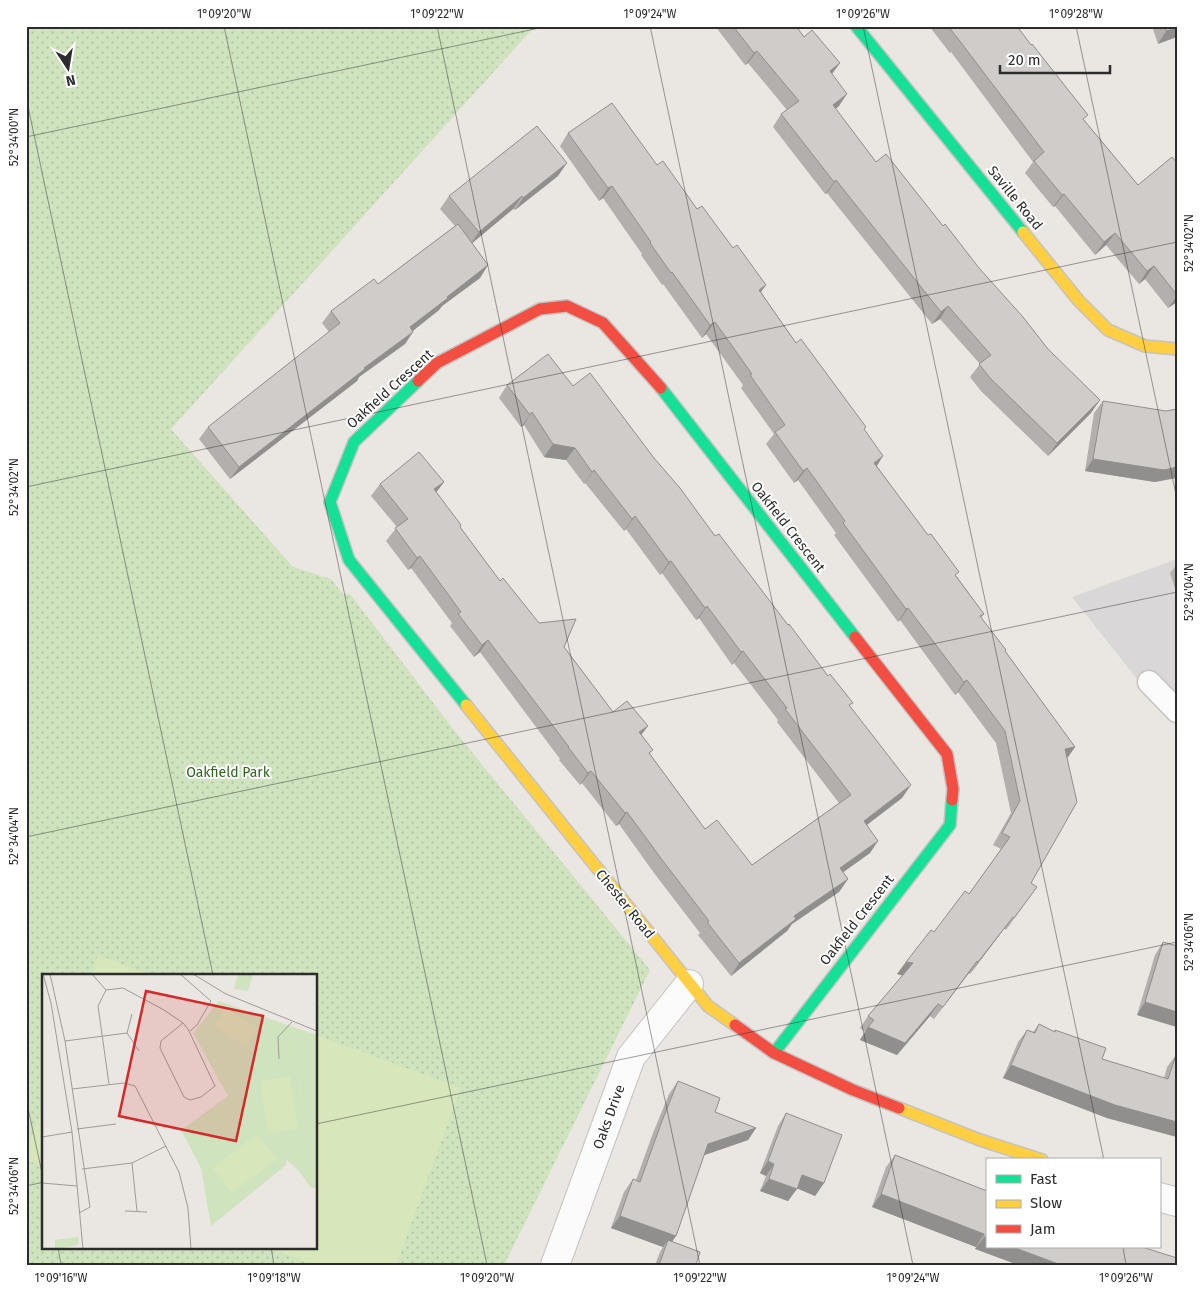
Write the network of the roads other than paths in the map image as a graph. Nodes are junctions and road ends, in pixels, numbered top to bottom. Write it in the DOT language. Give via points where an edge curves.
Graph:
graph roads {
  1 [pos="856,26"];
  2 [pos="1177,349"];
  3 [pos="330,502"];
  4 [pos="1148,682"];
  5 [pos="1177,711"];
  6 [pos="690,984"];
  7 [pos="774,1054"];
  8 [pos="1036,1158"];
  9 [pos="1160,1196"];
  10 [pos="1177,1202"];
  11 [pos="555,1265"];
  1 -- 2 [label="street, Saville Road" via="1079,301 1108,330 1146,346"];
  3 -- 6 [label="street, Chester Road" via="349,560"];
  3 -- 7 [label="street, Oakfield Crescent" via="354,442 437,363 540,309 567,306 603,323 655,381 947,754 953,789 950,825"];
  4 -- 5 [label="lane"];
  6 -- 7 [label="street, Chester Road" via="708,1006"];
  6 -- 11 [label="street, Oaks Drive" via="631,1057"];
  7 -- 8 [label="street, Chester Road" via="853,1090 980,1140"];
  9 -- 10 [label="street"];
}
